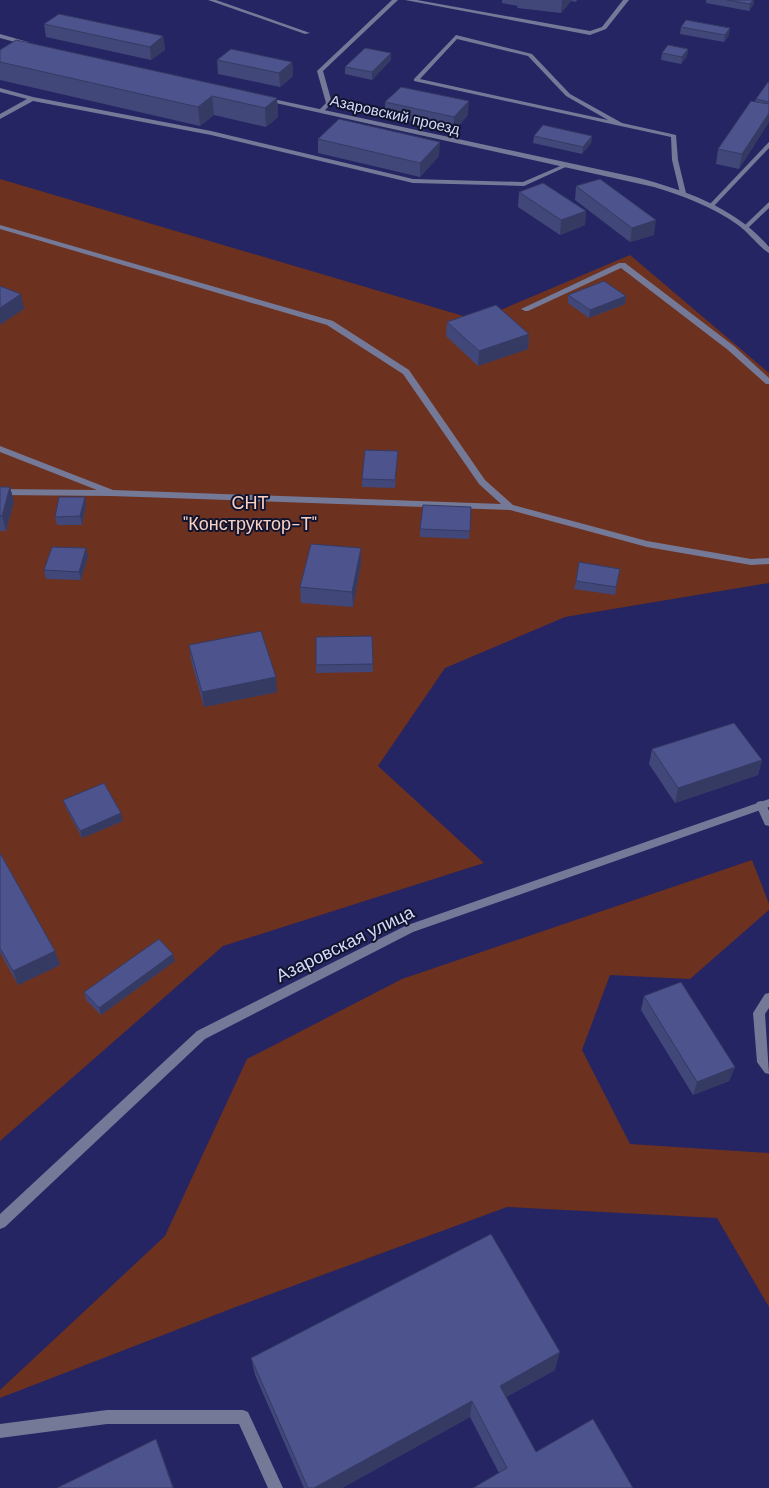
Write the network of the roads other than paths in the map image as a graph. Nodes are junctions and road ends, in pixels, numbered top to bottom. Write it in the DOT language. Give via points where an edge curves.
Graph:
graph roads {
  1 [pos="211,0"];
  2 [pos="394,0"];
  3 [pos="408,0"];
  4 [pos="454,0"];
  5 [pos="626,0"];
  6 [pos="446,7"];
  7 [pos="307,33"];
  8 [pos="0,36"];
  9 [pos="29,44"];
  10 [pos="0,90"];
  11 [pos="252,96"];
  12 [pos="32,99"];
  13 [pos="321,111"];
  14 [pos="0,117"];
  15 [pos="620,124"];
  16 [pos="769,144"];
  17 [pos="566,165"];
  18 [pos="683,193"];
  19 [pos="769,204"];
  20 [pos="712,205"];
  21 [pos="0,227"];
  22 [pos="746,228"];
  23 [pos="769,250"];
  24 [pos="525,309"];
  25 [pos="769,382"];
  26 [pos="0,449"];
  27 [pos="0,492"];
  28 [pos="112,493"];
  29 [pos="510,507"];
  30 [pos="769,561"];
  31 [pos="765,804"];
  32 [pos="769,822"];
  33 [pos="769,998"];
  34 [pos="769,1069"];
  35 [pos="0,1223"];
  36 [pos="0,1430"];
  37 [pos="276,1488"];
  1 -- 7 [label="street"];
  2 -- 13 [label="street" via="320,71 329,103"];
  3 -- 6 [label="street"];
  4 -- 6 [label="street"];
  5 -- 6 [label="street" via="600,32"];
  8 -- 9 [label="street"];
  10 -- 12 [label="street"];
  11 -- 13 [label="street, Азаровский проезд"];
  12 -- 14 [label="street"];
  12 -- 17 [label="street" via="212,133 413,181 524,184"];
  13 -- 17 [label="street, Азаровский проезд"];
  15 -- 15 [label="street" via="517,102 416,80 456,37 530,55 568,95"];
  15 -- 18 [label="street" via="674,136 675,160"];
  16 -- 20 [label="street"];
  17 -- 18 [label="street, Азаровский проезд"];
  18 -- 20 [label="street, Азаровский проезд"];
  19 -- 22 [label="street"];
  20 -- 22 [label="street, Азаровский проезд"];
  21 -- 29 [label="street" via="330,323 406,372 482,482"];
  22 -- 23 [label="street, Азаровский проезд"];
  24 -- 25 [label="street" via="622,265 731,348"];
  26 -- 28 [label="street"];
  27 -- 28 [label="street"];
  28 -- 29 [label="street"];
  29 -- 30 [label="street" via="647,544 751,562"];
  31 -- 32 [label="street"];
  31 -- 35 [label="street, Азаровская улица" via="409,929 201,1035"];
  33 -- 34 [label="street" via="759,1013 763,1062"];
  36 -- 37 [label="street" via="107,1417 243,1417"];
}
